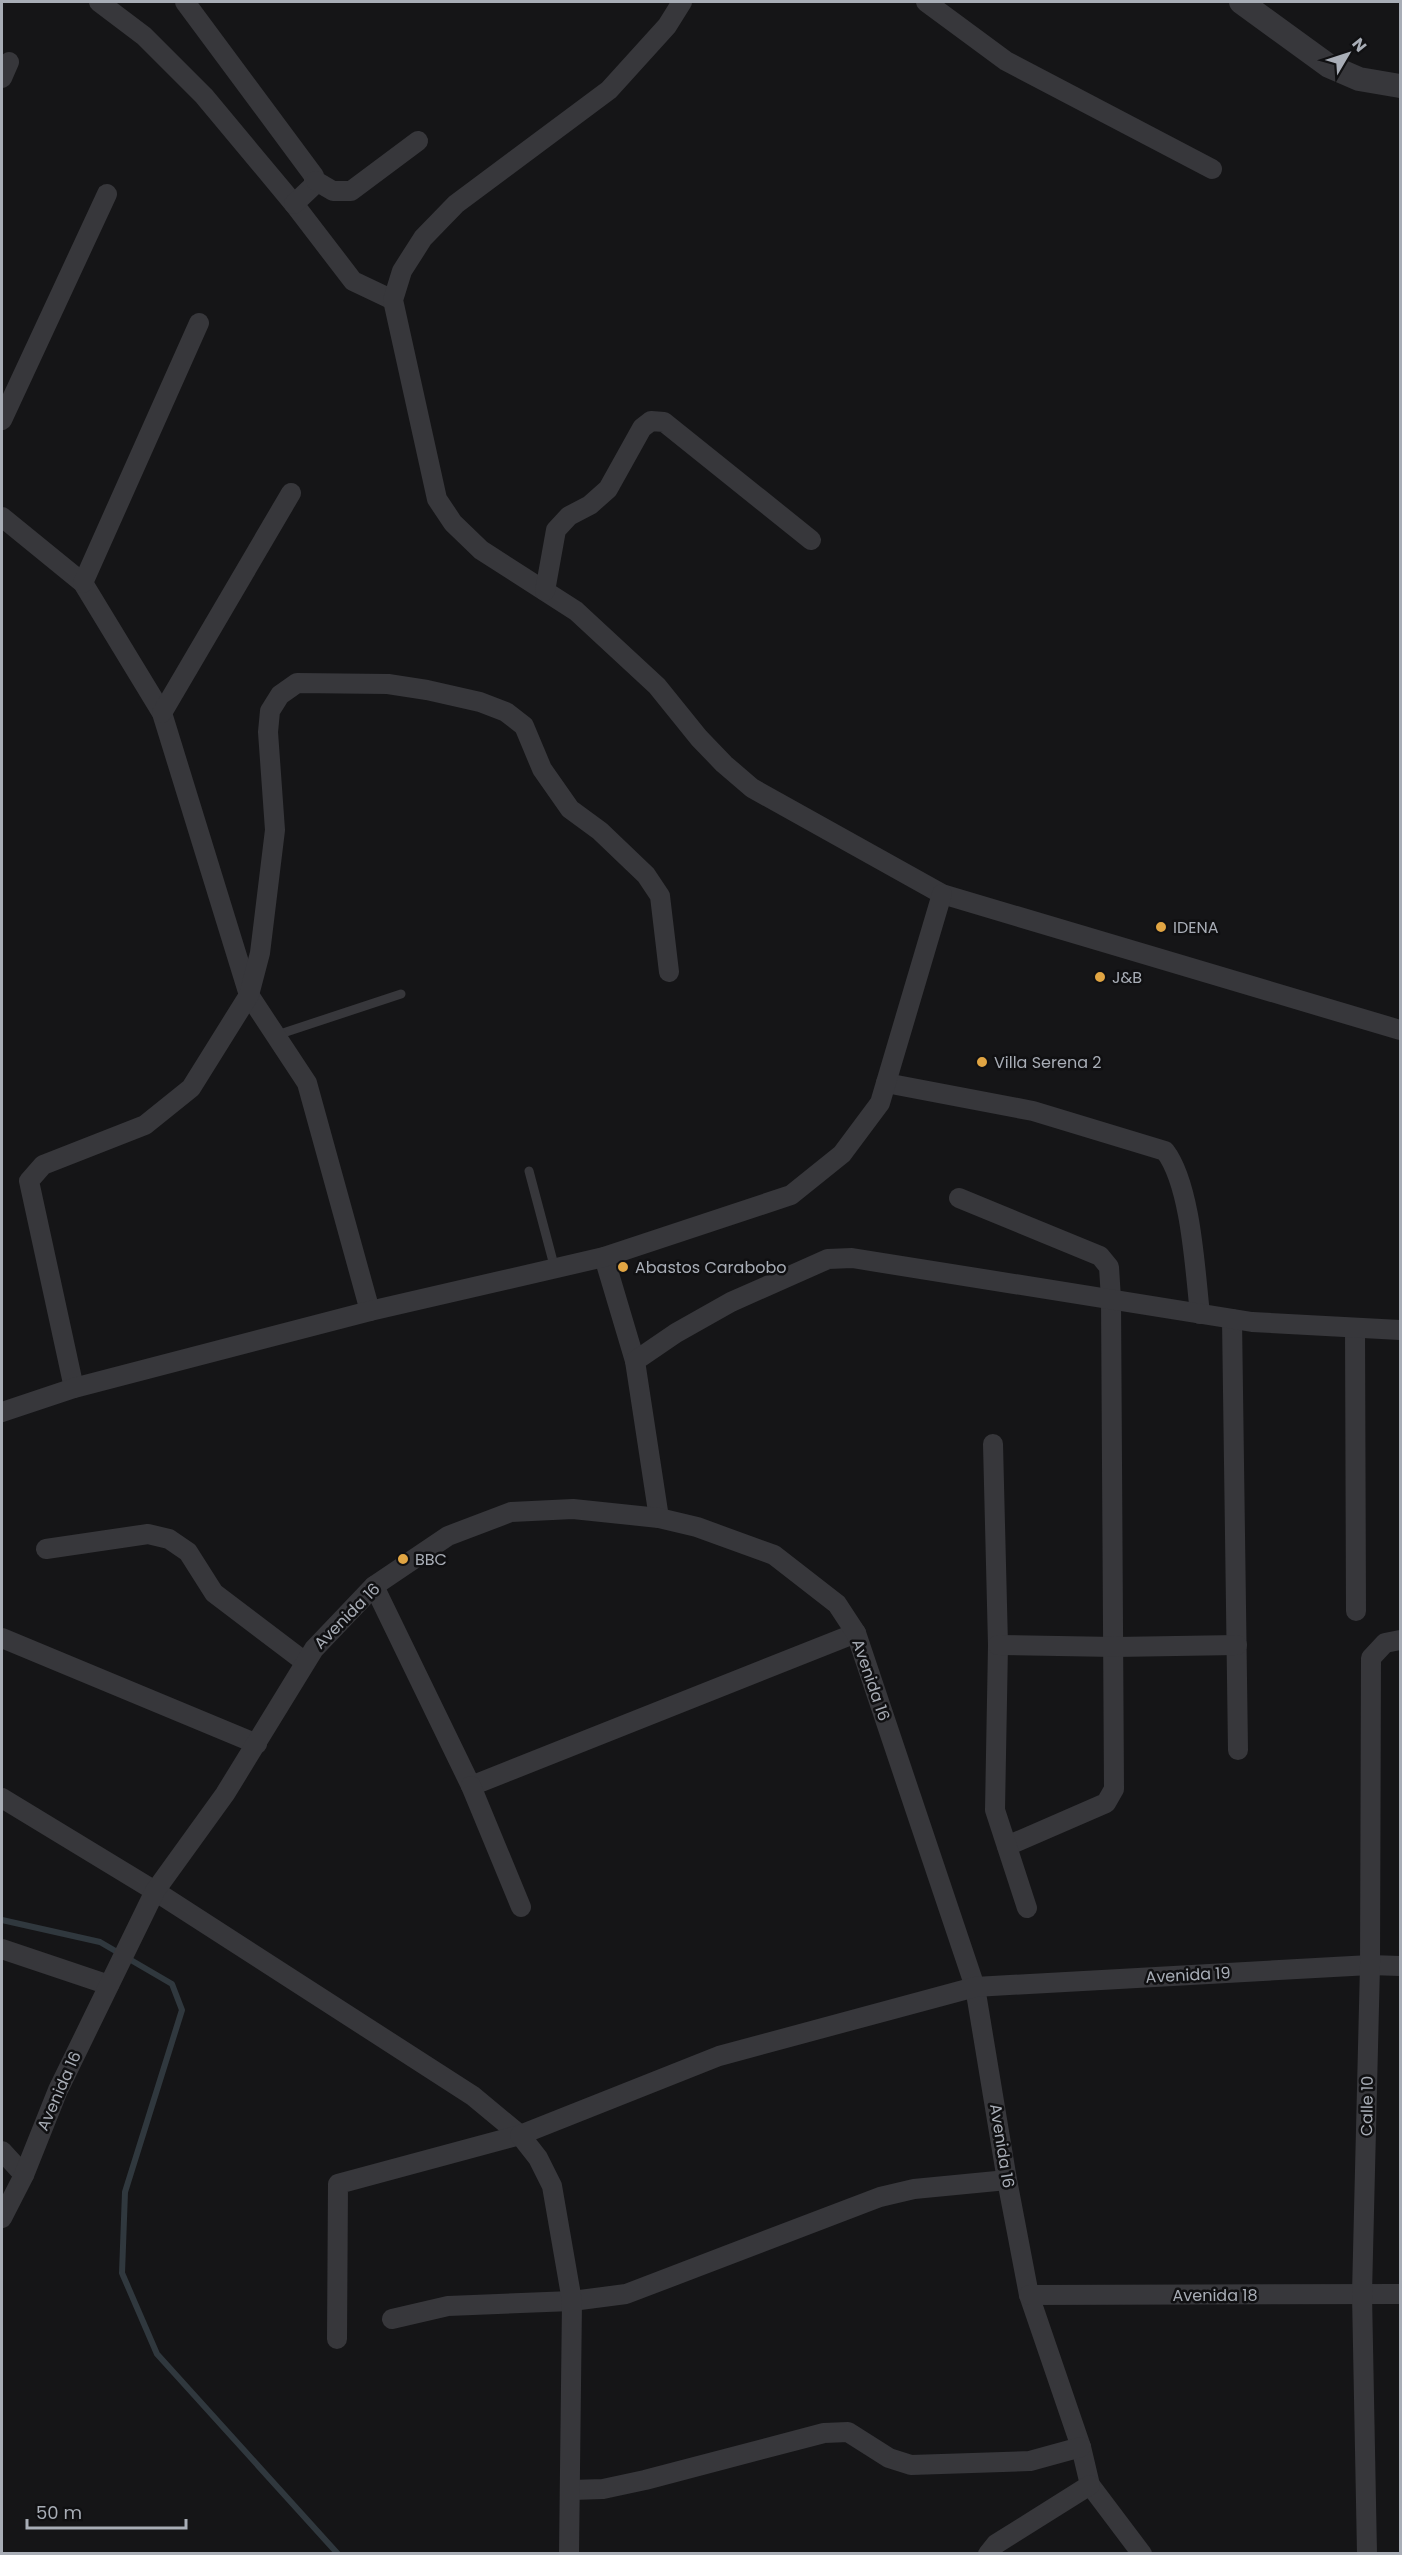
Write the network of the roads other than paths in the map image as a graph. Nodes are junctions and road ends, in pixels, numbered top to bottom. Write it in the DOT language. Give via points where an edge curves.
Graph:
graph roads {
  1 [pos="99,2"];
  2 [pos="185,2"];
  3 [pos="682,2"];
  4 [pos="926,2"];
  5 [pos="1241,2"];
  6 [pos="1397,85"];
  7 [pos="418,141"];
  8 [pos="1212,169"];
  9 [pos="316,181"];
  10 [pos="107,194"];
  11 [pos="294,204"];
  12 [pos="393,300"];
  13 [pos="199,323"];
  14 [pos="2,420"];
  15 [pos="291,493"];
  16 [pos="2,517"];
  17 [pos="811,540"];
  18 [pos="83,583"];
  19 [pos="545,591"];
  20 [pos="162,713"];
  21 [pos="942,894"];
  22 [pos="669,972"];
  23 [pos="401,994"];
  24 [pos="249,995"];
  25 [pos="1401,1030"];
  26 [pos="274,1036"];
  27 [pos="886,1083"];
  28 [pos="529,1171"];
  29 [pos="959,1198"];
  30 [pos="604,1257"];
  31 [pos="555,1269"];
  32 [pos="1111,1299"];
  33 [pos="370,1311"];
  34 [pos="1200,1314"];
  35 [pos="1232,1319"];
  36 [pos="1355,1328"];
  37 [pos="1401,1330"];
  38 [pos="635,1361"];
  39 [pos="74,1388"];
  40 [pos="2,1412"];
  41 [pos="993,1444"];
  42 [pos="658,1518"];
  43 [pos="46,1549"];
  44 [pos="374,1586"];
  45 [pos="1356,1611"];
  46 [pos="856,1633"];
  47 [pos="2,1638"];
  48 [pos="1401,1640"];
  49 [pos="998,1644"];
  50 [pos="1237,1645"];
  51 [pos="1115,1647"];
  52 [pos="305,1662"];
  53 [pos="257,1744"];
  54 [pos="1238,1750"];
  55 [pos="471,1786"];
  56 [pos="2,1798"];
  57 [pos="1007,1846"];
  58 [pos="155,1892"];
  59 [pos="520,1907"];
  60 [pos="1027,1908"];
  61 [pos="2,1949"];
  62 [pos="1370,1965"];
  63 [pos="1401,1965"];
  64 [pos="109,1985"];
  65 [pos="975,1987"];
  66 [pos="520,2134"];
  67 [pos="2,2151"];
  68 [pos="24,2175"];
  69 [pos="1007,2180"];
  70 [pos="2,2218"];
  71 [pos="1362,2294"];
  72 [pos="1401,2294"];
  73 [pos="1029,2295"];
  74 [pos="572,2301"];
  75 [pos="392,2319"];
  76 [pos="336,2339"];
  77 [pos="1081,2447"];
  78 [pos="1090,2485"];
  79 [pos="571,2490"];
  80 [pos="569,2553"];
  81 [pos="988,2553"];
  82 [pos="1142,2553"];
  83 [pos="1366,2553"];
  1 -- 11 [label="street" via="144,36 204,96"];
  2 -- 9 [label="street"];
  3 -- 12 [label="street" via="667,26 609,90 456,204 423,238 402,271"];
  4 -- 8 [label="street" via="1006,61"];
  5 -- 6 [label="street" via="1329,66 1359,79"];
  7 -- 9 [label="street" via="351,191 333,191"];
  9 -- 11 [label="street"];
  10 -- 14 [label="street"];
  11 -- 12 [label="street" via="352,280"];
  12 -- 19 [label="street" via="437,499 453,523 481,550"];
  13 -- 18 [label="street"];
  15 -- 20 [label="street"];
  16 -- 18 [label="street"];
  17 -- 19 [label="street" via="664,422 651,421 642,428 608,489 556,530"];
  18 -- 20 [label="street"];
  19 -- 21 [label="street" via="576,611 657,686 699,738 753,788"];
  20 -- 24 [label="street"];
  21 -- 25 [label="street"];
  21 -- 27 [label="street"];
  22 -- 24 [label="street" via="660,896 646,875 600,831 570,809 542,770 524,726 506,712 427,690 388,684 297,683 280,695 270,711 275,830 260,954"];
  23 -- 26 [label="lane"];
  24 -- 26 [label="street"];
  24 -- 39 [label="street" via="190,1088 145,1125 43,1165 29,1181"];
  26 -- 33 [label="street" via="307,1083"];
  27 -- 30 [label="street" via="880,1102 842,1154 791,1195"];
  27 -- 34 [label="street" via="1034,1111 1165,1152 1175,1164 1184,1191"];
  28 -- 31 [label="lane"];
  29 -- 32 [label="street" via="1100,1256 1108,1267"];
  30 -- 31 [label="street"];
  30 -- 38 [label="street"];
  31 -- 33 [label="street"];
  32 -- 34 [label="street"];
  32 -- 38 [label="street" via="852,1258 828,1259 731,1302"];
  32 -- 51 [label="street"];
  33 -- 39 [label="street"];
  34 -- 35 [label="street"];
  35 -- 36 [label="street"];
  35 -- 50 [label="street"];
  36 -- 37 [label="street"];
  36 -- 45 [label="street"];
  38 -- 42 [label="street"];
  39 -- 40 [label="street"];
  41 -- 49 [label="street"];
  42 -- 44 [label="street, Avenida 16" via="573,1509 511,1512 448,1536"];
  42 -- 46 [label="street, Avenida 16" via="698,1527 774,1555 837,1604"];
  43 -- 52 [label="street" via="148,1534 169,1539 188,1552 214,1593"];
  44 -- 52 [label="street, Avenida 16"];
  44 -- 55 [label="street"];
  46 -- 55 [label="street"];
  46 -- 65 [label="street, Avenida 16"];
  47 -- 53 [label="street"];
  48 -- 62 [label="street, Calle 10" via="1385,1643 1371,1658"];
  49 -- 51 [label="street"];
  49 -- 57 [label="street" via="995,1810"];
  50 -- 51 [label="street"];
  50 -- 54 [label="street"];
  51 -- 57 [label="street" via="1114,1788 1110,1796 1106,1803"];
  52 -- 53 [label="street, Avenida 16"];
  53 -- 58 [label="street, Avenida 16"];
  55 -- 59 [label="street"];
  56 -- 58 [label="street"];
  57 -- 60 [label="street"];
  58 -- 64 [label="street, Avenida 16"];
  58 -- 66 [label="street" via="473,2096"];
  61 -- 64 [label="street"];
  62 -- 63 [label="street, Avenida 19"];
  62 -- 65 [label="street, Avenida 19"];
  62 -- 71 [label="street, Calle 10"];
  64 -- 68 [label="street, Avenida 16" via="58,2090"];
  65 -- 66 [label="street, Avenida 19" via="719,2056"];
  65 -- 69 [label="street, Avenida 16"];
  66 -- 74 [label="street" via="552,2186"];
  66 -- 76 [label="street, Avenida 19" via="338,2184"];
  67 -- 68 [label="street"];
  68 -- 70 [label="street, Avenida 16"];
  69 -- 73 [label="street, Avenida 16"];
  69 -- 74 [label="street" via="914,2189 880,2197 626,2294"];
  71 -- 72 [label="street, Avenida 18"];
  71 -- 73 [label="street, Avenida 18"];
  71 -- 83 [label="street, Calle 10"];
  73 -- 77 [label="street, Avenida 16"];
  74 -- 75 [label="street" via="448,2306"];
  74 -- 79 [label="street"];
  77 -- 78 [label="street, Avenida 16"];
  77 -- 79 [label="street" via="1030,2461 911,2465 889,2458 848,2432 824,2433 645,2480 603,2489"];
  78 -- 81 [label="street" via="996,2544"];
  78 -- 82 [label="street, Avenida 16"];
  79 -- 80 [label="street"];
}
